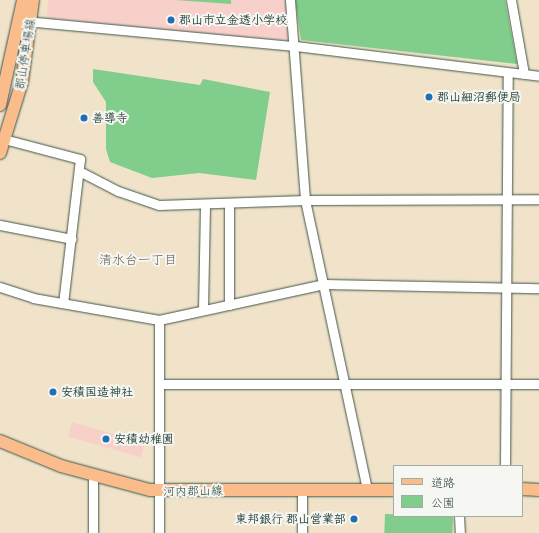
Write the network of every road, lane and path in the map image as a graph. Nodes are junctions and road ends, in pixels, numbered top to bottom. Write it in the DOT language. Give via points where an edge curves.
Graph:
graph roads {
  1 [pos="23,0"];
  2 [pos="33,0"];
  3 [pos="290,0"];
  4 [pos="511,0"];
  5 [pos="25,22"];
  6 [pos="296,46"];
  7 [pos="508,73"];
  8 [pos="524,74"];
  9 [pos="539,76"];
  10 [pos="0,105"];
  11 [pos="2,139"];
  12 [pos="0,153"];
  13 [pos="81,172"];
  14 [pos="507,199"];
  15 [pos="539,199"];
  16 [pos="305,200"];
  17 [pos="229,203"];
  18 [pos="205,204"];
  19 [pos="0,224"];
  20 [pos="72,239"];
  21 [pos="324,284"];
  22 [pos="0,287"];
  23 [pos="506,288"];
  24 [pos="539,288"];
  25 [pos="63,303"];
  26 [pos="229,305"];
  27 [pos="203,310"];
  28 [pos="159,320"];
  29 [pos="159,384"];
  30 [pos="506,384"];
  31 [pos="539,384"];
  32 [pos="344,385"];
  33 [pos="0,441"];
  34 [pos="505,465"];
  35 [pos="93,475"];
  36 [pos="302,489"];
  37 [pos="367,490"];
  38 [pos="393,490"];
  39 [pos="523,490"];
  40 [pos="539,490"];
  41 [pos="158,491"];
  42 [pos="459,517"];
  43 [pos="92,533"];
  44 [pos="159,533"];
  45 [pos="302,533"];
  46 [pos="460,533"];
  1 -- 5 [label="main road, 郡山停車場線"];
  2 -- 5 [label="main road, 郡山停車場線"];
  3 -- 6 [label="street"];
  4 -- 8 [label="street"];
  5 -- 6 [label="street"];
  5 -- 10 [label="main road, 郡山停車場線"];
  5 -- 11 [label="main road, 郡山停車場線" via="22,82"];
  6 -- 7 [label="street"];
  6 -- 16 [label="street"];
  7 -- 8 [label="street"];
  7 -- 14 [label="street"];
  8 -- 9 [label="street"];
  11 -- 12 [label="main road, 郡山停車場線"];
  11 -- 13 [label="street" via="80,159"];
  13 -- 18 [label="street" via="118,191 159,205"];
  13 -- 20 [label="street"];
  14 -- 15 [label="street"];
  14 -- 16 [label="street"];
  14 -- 23 [label="street"];
  16 -- 17 [label="street"];
  16 -- 21 [label="street"];
  17 -- 18 [label="street"];
  17 -- 26 [label="street"];
  18 -- 27 [label="street"];
  19 -- 20 [label="street"];
  20 -- 25 [label="street"];
  21 -- 23 [label="street"];
  21 -- 26 [label="street"];
  21 -- 32 [label="street"];
  22 -- 25 [label="street"];
  23 -- 24 [label="street"];
  23 -- 30 [label="street"];
  25 -- 28 [label="street"];
  26 -- 27 [label="street"];
  27 -- 28 [label="street"];
  28 -- 29 [label="street"];
  29 -- 32 [label="street"];
  29 -- 41 [label="street"];
  30 -- 31 [label="street"];
  30 -- 32 [label="street"];
  30 -- 34 [label="street"];
  32 -- 37 [label="street"];
  33 -- 35 [label="main road, 河内郡山線" via="29,455"];
  35 -- 41 [label="main road, 河内郡山線"];
  35 -- 43 [label="street"];
  36 -- 37 [label="main road, 河内郡山線"];
  36 -- 41 [label="main road, 河内郡山線"];
  36 -- 45 [label="street"];
  37 -- 38 [label="main road, 河内郡山線"];
  39 -- 40 [label="main road"];
  41 -- 44 [label="street"];
  42 -- 46 [label="street"];
}
